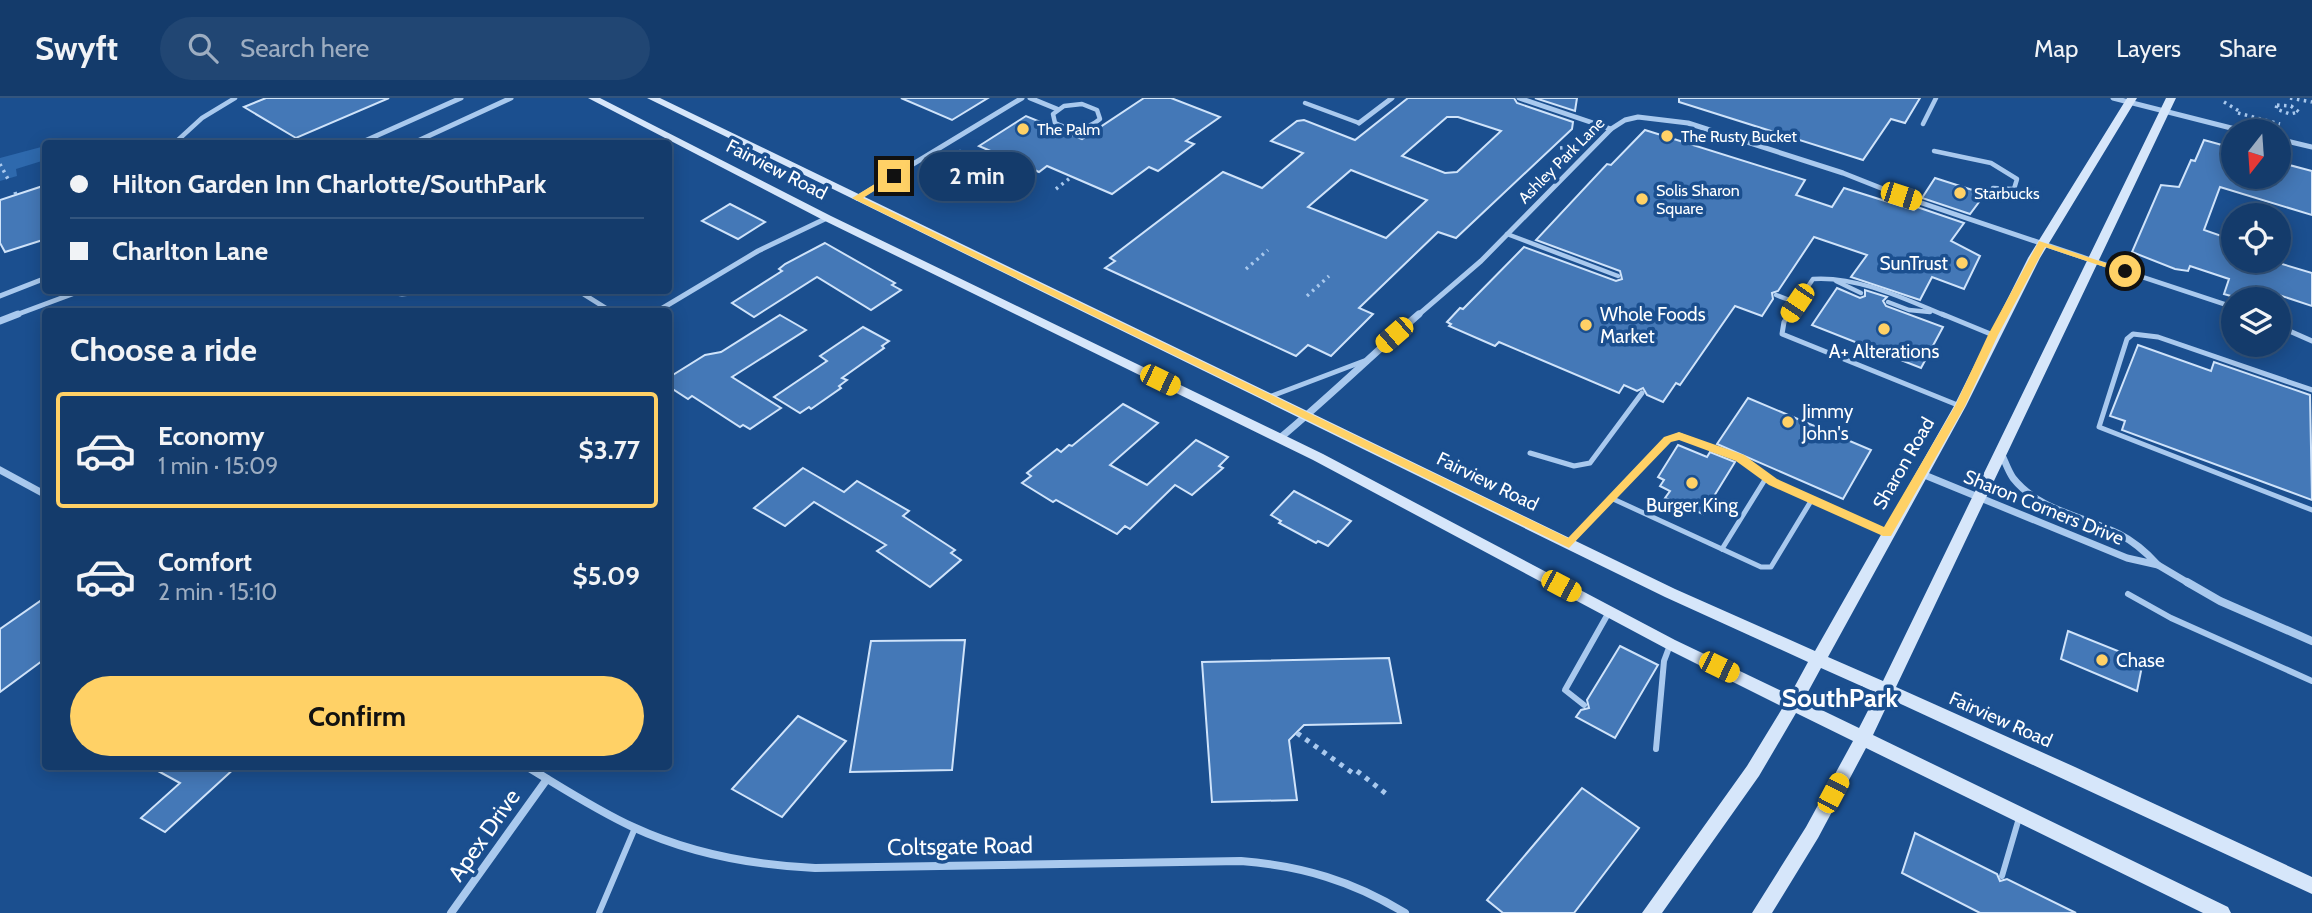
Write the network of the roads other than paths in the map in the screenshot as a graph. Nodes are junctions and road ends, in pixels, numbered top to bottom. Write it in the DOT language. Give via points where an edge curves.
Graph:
graph roads {
  1 [pos="234,98"];
  2 [pos="461,98"];
  3 [pos="511,98"];
  4 [pos="593,98"];
  5 [pos="652,98"];
  6 [pos="1022,98"];
  7 [pos="1030,98"];
  8 [pos="1392,98"];
  9 [pos="1519,98"];
  10 [pos="1936,98"];
  11 [pos="2113,98"];
  12 [pos="2171,98"];
  13 [pos="2131,100"];
  14 [pos="1305,103"];
  15 [pos="1057,109"];
  16 [pos="2164,112"];
  17 [pos="1359,123"];
  18 [pos="1923,124"];
  19 [pos="2221,126"];
  20 [pos="1611,129"];
  21 [pos="178,140"];
  22 [pos="367,140"];
  23 [pos="420,140"];
  24 [pos="2291,142"];
  25 [pos="2312,147"];
  26 [pos="1934,151"];
  27 [pos="1993,188"];
  28 [pos="857,198"];
  29 [pos="827,218"];
  30 [pos="1507,234"];
  31 [pos="2043,243"];
  32 [pos="2091,260"];
  33 [pos="1618,276"];
  34 [pos="1833,279"];
  35 [pos="42,280"];
  36 [pos="1861,293"];
  37 [pos="72,294"];
  38 [pos="583,294"];
  39 [pos="1776,295"];
  40 [pos="0,296"];
  41 [pos="1797,303"];
  42 [pos="1888,303"];
  43 [pos="2221,303"];
  44 [pos="606,308"];
  45 [pos="663,308"];
  46 [pos="1933,313"];
  47 [pos="0,321"];
  48 [pos="2291,332"];
  49 [pos="1993,335"];
  50 [pos="2312,341"];
  51 [pos="1364,361"];
  52 [pos="2312,390"];
  53 [pos="1642,393"];
  54 [pos="1268,397"];
  55 [pos="1960,406"];
  56 [pos="1307,416"];
  57 [pos="1280,438"];
  58 [pos="2000,452"];
  59 [pos="1530,453"];
  60 [pos="0,470"];
  61 [pos="1921,474"];
  62 [pos="1766,478"];
  63 [pos="42,493"];
  64 [pos="1978,497"];
  65 [pos="1611,498"];
  66 [pos="1811,502"];
  67 [pos="2312,510"];
  68 [pos="1887,533"];
  69 [pos="1569,544"];
  70 [pos="1721,549"];
  71 [pos="2158,565"];
  72 [pos="2128,594"];
  73 [pos="1609,612"];
  74 [pos="2312,641"];
  75 [pos="1670,644"];
  76 [pos="1818,660"];
  77 [pos="2312,681"];
  78 [pos="1886,690"];
  79 [pos="1793,704"];
  80 [pos="1584,705"];
  81 [pos="1862,738"];
  82 [pos="1656,749"];
  83 [pos="532,770"];
  84 [pos="547,779"];
  85 [pos="2020,815"];
  86 [pos="635,828"];
  87 [pos="2002,877"];
  88 [pos="2312,886"];
  89 [pos="451,913"];
  90 [pos="599,913"];
  91 [pos="1405,913"];
  92 [pos="1651,913"];
  93 [pos="1761,913"];
  94 [pos="2222,913"];
  1 -- 21 [label="lane"];
  2 -- 22 [label="street"];
  3 -- 23 [label="street"];
  4 -- 29 [label="main road, Fairview Road"];
  5 -- 28 [label="main road, Fairview Road"];
  6 -- 28 [label="street"];
  7 -- 15 [label="street"];
  8 -- 17 [label="street"];
  9 -- 20 [label="street"];
  10 -- 18 [label="lane"];
  11 -- 13 [label="street"];
  12 -- 16 [label="main road"];
  13 -- 16 [label="street"];
  13 -- 31 [label="main road, Sharon Road"];
  14 -- 17 [label="lane"];
  15 -- 15 [label="lane" via="1052,114 1055,123 1070,129 1089,127 1100,119 1091,106 1073,104"];
  16 -- 19 [label="street"];
  16 -- 32 [label="main road"];
  20 -- 30 [label="street, Ashley Park Lane"];
  20 -- 31 [label="street, Ashley Park Lane" via="1638,117 1688,124"];
  24 -- 25 [label="street"];
  26 -- 27 [label="lane" via="1960,154 2008,170 2017,179 2014,189"];
  28 -- 54 [label="main road, Fairview Road"];
  29 -- 45 [label="street" via="758,251"];
  29 -- 57 [label="main road, Fairview Road"];
  30 -- 33 [label="lane"];
  30 -- 51 [label="street, Ashley Park Lane"];
  31 -- 32 [label="street, Ashley Park Lane"];
  31 -- 49 [label="main road, Sharon Road"];
  32 -- 43 [label="lane"];
  32 -- 58 [label="main road"];
  34 -- 36 [label="lane"];
  34 -- 41 [label="lane" via="1813,279"];
  34 -- 46 [label="lane" via="1854,282"];
  35 -- 40 [label="street"];
  37 -- 47 [label="street"];
  38 -- 44 [label="street"];
  39 -- 41 [label="lane"];
  41 -- 55 [label="lane" via="1782,334"];
  42 -- 46 [label="lane"];
  46 -- 49 [label="lane"];
  48 -- 50 [label="lane"];
  49 -- 55 [label="main road, Sharon Road"];
  51 -- 54 [label="lane"];
  51 -- 56 [label="street, Ashley Park Lane"];
  52 -- 67 [label="lane" via="2158,337 2133,334 2127,339 2099,428"];
  53 -- 59 [label="lane" via="1590,463 1574,466"];
  54 -- 56 [label="main road, Fairview Road"];
  55 -- 61 [label="main road, Sharon Road"];
  56 -- 57 [label="street, Ashley Park Lane"];
  56 -- 69 [label="main road, Fairview Road"];
  57 -- 73 [label="main road, Fairview Road"];
  58 -- 64 [label="main road"];
  58 -- 71 [label="street, Sharon Corners Drive" via="2007,471 2033,496 2129,539"];
  60 -- 63 [label="street"];
  61 -- 64 [label="street, Sharon Corners Drive"];
  61 -- 68 [label="main road, Sharon Road"];
  62 -- 65 [label="lane" via="1740,458 1679,435 1668,440"];
  62 -- 66 [label="lane"];
  62 -- 70 [label="lane"];
  64 -- 71 [label="street, Sharon Corners Drive" via="2127,558"];
  64 -- 78 [label="main road"];
  65 -- 69 [label="lane"];
  65 -- 70 [label="lane"];
  66 -- 68 [label="lane"];
  66 -- 70 [label="lane" via="1771,567"];
  68 -- 76 [label="main road, Sharon Road"];
  69 -- 76 [label="main road, Fairview Road"];
  71 -- 74 [label="street, Sharon Corners Drive" via="2220,601"];
  72 -- 77 [label="lane"];
  73 -- 75 [label="main road, Fairview Road"];
  73 -- 80 [label="lane" via="1564,690"];
  75 -- 79 [label="main road, Fairview Road"];
  75 -- 82 [label="lane" via="1664,661"];
  76 -- 78 [label="main road, Fairview Road"];
  76 -- 79 [label="main road, Sharon Road"];
  78 -- 81 [label="main road"];
  78 -- 88 [label="main road, Fairview Road"];
  79 -- 81 [label="main road, Fairview Road"];
  79 -- 92 [label="main road, Sharon Road" via="1753,771"];
  81 -- 85 [label="main road, Fairview Road"];
  81 -- 93 [label="main road" via="1809,837"];
  83 -- 84 [label="street, Coltsgate Road"];
  84 -- 86 [label="street, Coltsgate Road"];
  84 -- 89 [label="street, Apex Drive"];
  85 -- 87 [label="lane"];
  85 -- 94 [label="main road, Fairview Road"];
  86 -- 90 [label="lane"];
  86 -- 91 [label="street, Coltsgate Road" via="697,852 784,867 1286,863 1331,874 1375,893"];
}
